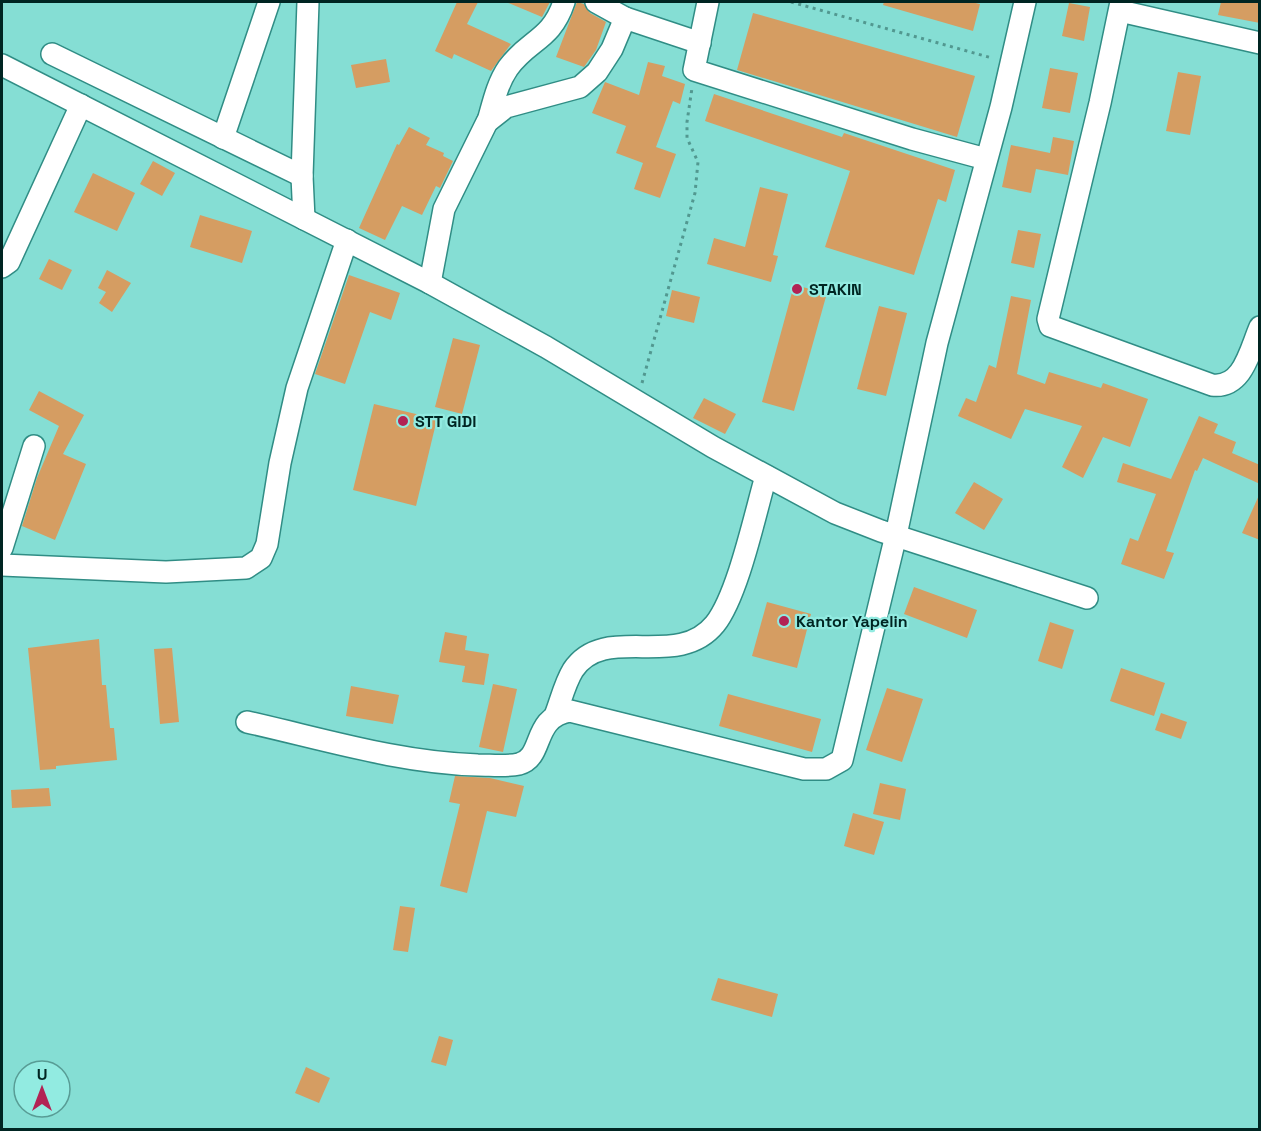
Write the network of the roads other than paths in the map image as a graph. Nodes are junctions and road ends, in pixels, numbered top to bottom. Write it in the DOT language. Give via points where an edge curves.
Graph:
graph roads {
  1 [pos="269,2"];
  2 [pos="308,2"];
  3 [pos="564,2"];
  4 [pos="596,2"];
  5 [pos="708,2"];
  6 [pos="1025,2"];
  7 [pos="1120,6"];
  8 [pos="625,18"];
  9 [pos="700,43"];
  10 [pos="1260,44"];
  11 [pos="52,54"];
  12 [pos="2,65"];
  13 [pos="81,105"];
  14 [pos="487,122"];
  15 [pos="223,138"];
  16 [pos="986,159"];
  17 [pos="302,176"];
  18 [pos="308,220"];
  19 [pos="340,236"];
  20 [pos="2,267"];
  21 [pos="430,283"];
  22 [pos="1260,327"];
  23 [pos="34,446"];
  24 [pos="766,476"];
  25 [pos="896,536"];
  26 [pos="2,548"];
  27 [pos="2,565"];
  28 [pos="1087,598"];
  29 [pos="556,713"];
  30 [pos="247,722"];
  1 -- 15 [label="street"];
  2 -- 17 [label="street"];
  3 -- 14 [label="street" via="552,28 507,69"];
  4 -- 8 [label="street"];
  5 -- 9 [label="street"];
  6 -- 16 [label="street"];
  7 -- 10 [label="street"];
  7 -- 22 [label="street" via="1048,319 1050,326 1223,386 1234,382"];
  8 -- 9 [label="street"];
  8 -- 14 [label="street" via="597,72 580,87 506,107"];
  9 -- 16 [label="street" via="694,70"];
  11 -- 15 [label="street"];
  12 -- 13 [label="street"];
  13 -- 18 [label="street"];
  13 -- 20 [label="street" via="9,262"];
  14 -- 21 [label="street" via="444,209"];
  15 -- 17 [label="street"];
  16 -- 25 [label="street" via="937,343"];
  17 -- 18 [label="street"];
  18 -- 19 [label="street"];
  19 -- 21 [label="street"];
  19 -- 27 [label="street" via="297,388 261,558 246,568 166,572"];
  21 -- 24 [label="street"];
  23 -- 26 [label="street"];
  24 -- 25 [label="street" via="835,513"];
  24 -- 29 [label="street" via="742,560 715,624 698,639 678,647 599,650 573,671"];
  25 -- 28 [label="street"];
  25 -- 29 [label="street" via="848,740 836,766 804,769 588,714"];
  29 -- 30 [label="street" via="547,721 532,754 522,764 508,765 433,762"];
}
